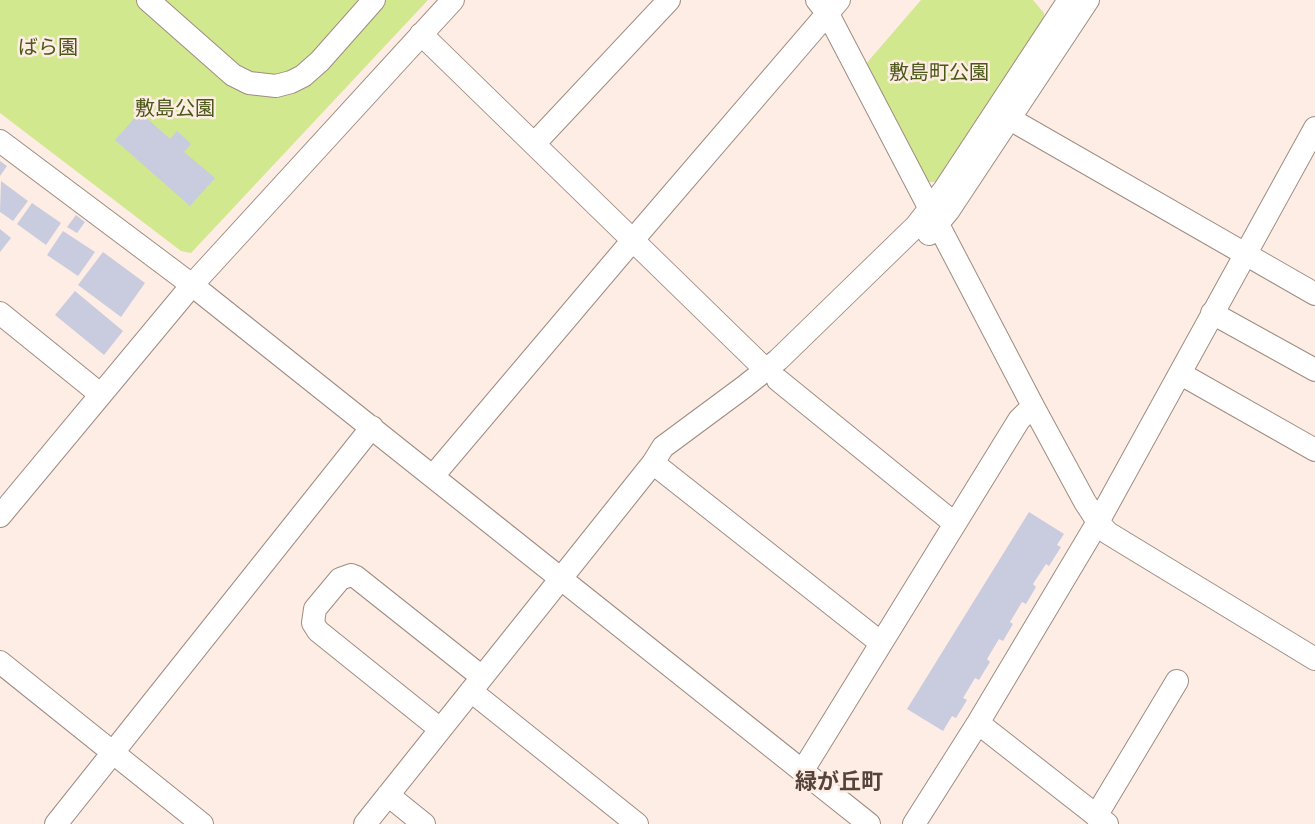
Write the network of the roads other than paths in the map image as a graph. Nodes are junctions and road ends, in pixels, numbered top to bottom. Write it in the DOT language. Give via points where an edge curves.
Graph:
graph roads {
  1 [pos="148,0"];
  2 [pos="374,0"];
  3 [pos="453,0"];
  4 [pos="669,0"];
  5 [pos="1088,0"];
  6 [pos="1061,4"];
  7 [pos="828,5"];
  8 [pos="421,34"];
  9 [pos="1010,119"];
  10 [pos="1315,128"];
  11 [pos="0,141"];
  12 [pos="534,144"];
  13 [pos="934,217"];
  14 [pos="632,240"];
  15 [pos="1245,255"];
  16 [pos="192,285"];
  17 [pos="1315,294"];
  18 [pos="0,313"];
  19 [pos="1212,313"];
  20 [pos="1315,370"];
  21 [pos="1181,374"];
  22 [pos="772,375"];
  23 [pos="100,394"];
  24 [pos="1034,408"];
  25 [pos="372,427"];
  26 [pos="1315,450"];
  27 [pos="653,463"];
  28 [pos="433,476"];
  29 [pos="0,516"];
  30 [pos="1098,522"];
  31 [pos="954,523"];
  32 [pos="560,578"];
  33 [pos="881,643"];
  34 [pos="1315,659"];
  35 [pos="0,662"];
  36 [pos="1177,681"];
  37 [pos="476,684"];
  38 [pos="978,723"];
  39 [pos="440,729"];
  40 [pos="113,752"];
  41 [pos="803,770"];
  42 [pos="388,795"];
  43 [pos="1101,820"];
  44 [pos="56,824"];
  45 [pos="202,824"];
  46 [pos="365,824"];
  47 [pos="424,824"];
  48 [pos="637,824"];
  49 [pos="869,824"];
  50 [pos="914,824"];
  1 -- 2 [label="street" via="233,75 276,86 303,76"];
  3 -- 8 [label="street"];
  4 -- 12 [label="street"];
  5 -- 9 [label="street"];
  6 -- 13 [label="street"];
  7 -- 13 [label="street"];
  7 -- 14 [label="street"];
  8 -- 12 [label="street"];
  8 -- 16 [label="street"];
  9 -- 13 [label="street"];
  9 -- 15 [label="street"];
  10 -- 15 [label="street"];
  11 -- 16 [label="street"];
  12 -- 14 [label="street"];
  13 -- 22 [label="street"];
  13 -- 24 [label="street"];
  14 -- 22 [label="street"];
  14 -- 28 [label="street"];
  15 -- 17 [label="street"];
  15 -- 19 [label="street"];
  16 -- 23 [label="street"];
  16 -- 25 [label="street"];
  18 -- 23 [label="street"];
  19 -- 20 [label="street"];
  19 -- 21 [label="street"];
  21 -- 26 [label="street"];
  21 -- 30 [label="street"];
  22 -- 27 [label="street" via="668,457"];
  22 -- 31 [label="street"];
  23 -- 29 [label="street"];
  24 -- 30 [label="street"];
  24 -- 31 [label="street" via="1019,420"];
  25 -- 28 [label="street"];
  25 -- 40 [label="street"];
  27 -- 32 [label="street"];
  27 -- 33 [label="street"];
  28 -- 32 [label="street"];
  30 -- 34 [label="street" via="1108,533"];
  30 -- 38 [label="street"];
  31 -- 33 [label="street"];
  32 -- 37 [label="street"];
  32 -- 41 [label="street"];
  33 -- 41 [label="street"];
  35 -- 40 [label="street"];
  36 -- 43 [label="street"];
  37 -- 39 [label="street"];
  37 -- 39 [label="street" via="356,577 345,576 315,609 312,618 318,630"];
  37 -- 48 [label="street"];
  38 -- 43 [label="street"];
  38 -- 50 [label="street"];
  39 -- 42 [label="street"];
  40 -- 44 [label="street"];
  40 -- 45 [label="street"];
  41 -- 49 [label="street"];
  42 -- 46 [label="street"];
  42 -- 47 [label="street"];
}
